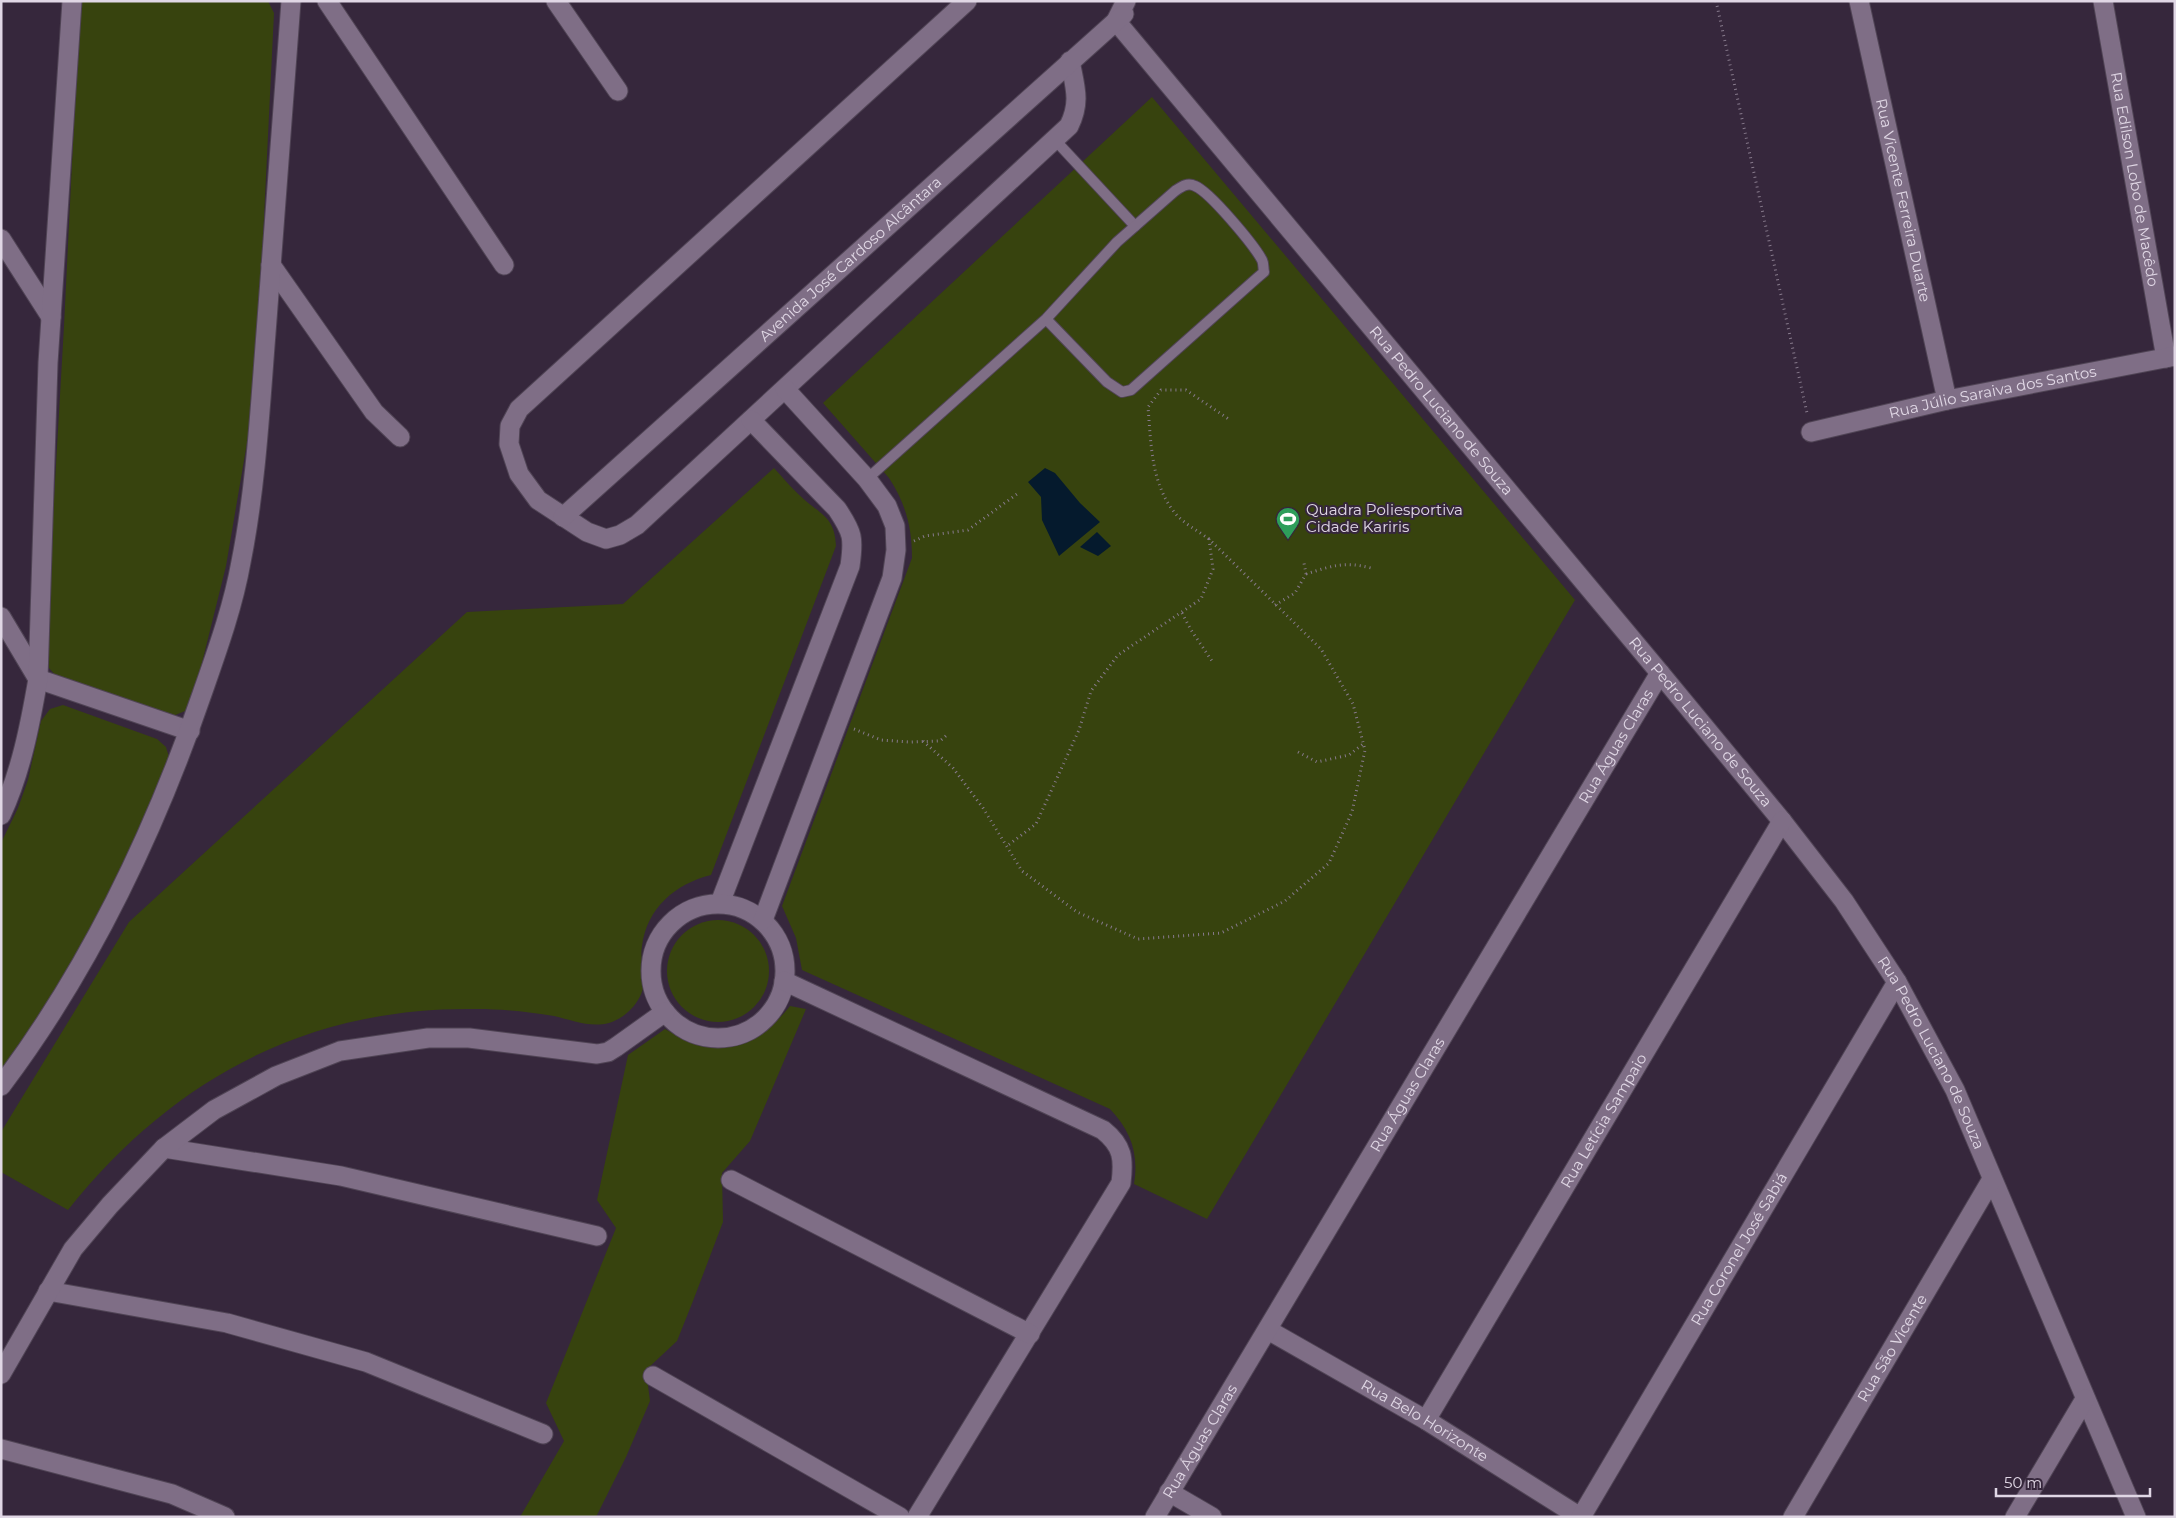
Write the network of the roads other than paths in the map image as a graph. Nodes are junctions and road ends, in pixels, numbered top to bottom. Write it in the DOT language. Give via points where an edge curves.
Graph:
graph roads {
  1 [pos="72,1"];
  2 [pos="291,1"];
  3 [pos="328,1"];
  4 [pos="556,1"];
  5 [pos="967,1"];
  6 [pos="1126,1"];
  7 [pos="1139,1"];
  8 [pos="1859,1"];
  9 [pos="2103,1"];
  10 [pos="1116,21"];
  11 [pos="1070,61"];
  12 [pos="618,91"];
  13 [pos="1055,140"];
  14 [pos="1135,226"];
  15 [pos="1,239"];
  16 [pos="504,264"];
  17 [pos="271,265"];
  18 [pos="51,317"];
  19 [pos="1046,318"];
  20 [pos="2170,357"];
  21 [pos="785,389"];
  22 [pos="1947,400"];
  23 [pos="751,420"];
  24 [pos="1811,432"];
  25 [pos="400,437"];
  26 [pos="867,480"];
  27 [pos="563,517"];
  28 [pos="1,617"];
  29 [pos="1660,673"];
  30 [pos="38,679"];
  31 [pos="190,731"];
  32 [pos="1,815"];
  33 [pos="1782,822"];
  34 [pos="720,903"];
  35 [pos="763,920"];
  36 [pos="784,980"];
  37 [pos="1898,982"];
  38 [pos="665,1012"];
  39 [pos="1,1086"];
  40 [pos="164,1148"];
  41 [pos="1992,1179"];
  42 [pos="731,1180"];
  43 [pos="598,1236"];
  44 [pos="48,1291"];
  45 [pos="1268,1330"];
  46 [pos="1030,1334"];
  47 [pos="1,1374"];
  48 [pos="654,1376"];
  49 [pos="2085,1399"];
  50 [pos="1426,1420"];
  51 [pos="543,1434"];
  52 [pos="1,1449"];
  53 [pos="1169,1492"];
  54 [pos="225,1517"];
  55 [pos="900,1517"];
  56 [pos="917,1517"];
  57 [pos="1155,1517"];
  58 [pos="1212,1517"];
  59 [pos="1581,1517"];
  60 [pos="1793,1517"];
  61 [pos="2015,1517"];
  62 [pos="2136,1517"];
  1 -- 18 [label="street"];
  2 -- 17 [label="street"];
  3 -- 16 [label="street"];
  4 -- 12 [label="street"];
  5 -- 27 [label="street" via="519,409 510,426 509,444 519,474 538,500"];
  6 -- 10 [label="street"];
  7 -- 10 [label="street, Avenida José Cardoso Alcântara"];
  8 -- 22 [label="street, Rua Vicente Ferreira Duarte"];
  9 -- 20 [label="street, Rua Edilson Lobo de Macêdo"];
  10 -- 11 [label="street, Avenida José Cardoso Alcântara"];
  10 -- 29 [label="street, Rua Pedro Luciano de Souza"];
  11 -- 13 [label="street" via="1077,102 1075,114 1069,126"];
  11 -- 27 [label="street, Avenida José Cardoso Alcântara"];
  13 -- 14 [label="lane"];
  13 -- 21 [label="street"];
  14 -- 19 [label="lane"];
  14 -- 19 [label="lane" via="1174,191 1185,184 1195,185 1239,230 1263,262 1264,272 1131,390 1122,392 1107,382"];
  15 -- 18 [label="street"];
  17 -- 25 [label="street" via="374,412"];
  17 -- 31 [label="street" via="255,458 241,562 218,650"];
  18 -- 30 [label="street"];
  19 -- 26 [label="lane"];
  20 -- 22 [label="street, Rua Júlio Saraiva dos Santos"];
  21 -- 23 [label="street"];
  21 -- 26 [label="street"];
  22 -- 24 [label="street, Rua Júlio Saraiva dos Santos"];
  23 -- 27 [label="street" via="620,536 606,539"];
  23 -- 34 [label="street" via="837,510 848,526 853,543 850,566"];
  26 -- 35 [label="street" via="887,506 896,526 892,578"];
  28 -- 30 [label="street"];
  29 -- 33 [label="street, Rua Pedro Luciano de Souza"];
  29 -- 45 [label="street, Rua Águas Claras"];
  30 -- 31 [label="street"];
  30 -- 32 [label="street" via="21,760"];
  31 -- 39 [label="street" via="150,831 107,917 51,1015"];
  33 -- 37 [label="street, Rua Pedro Luciano de Souza" via="1844,901"];
  33 -- 50 [label="street, Rua Letícia Sampaio"];
  34 -- 35 [label="street"];
  34 -- 38 [label="street" via="699,906 679,915 664,930 654,950 651,971 654,992"];
  35 -- 36 [label="street" via="776,937 784,958"];
  36 -- 38 [label="street" via="778,1002 764,1020 745,1032 723,1038 700,1036 680,1027"];
  36 -- 46 [label="street" via="1103,1130 1114,1139 1121,1151 1121,1183"];
  37 -- 41 [label="street, Rua Pedro Luciano de Souza" via="1955,1090"];
  37 -- 59 [label="street, Rua Coronel José Sabiá"];
  38 -- 40 [label="street" via="608,1052 597,1054 470,1038 428,1038 340,1051 276,1076 221,1106"];
  40 -- 43 [label="street" via="341,1176"];
  40 -- 44 [label="street" via="73,1249"];
  41 -- 49 [label="street, Rua Pedro Luciano de Souza"];
  41 -- 60 [label="street, Rua São Vicente"];
  42 -- 46 [label="street"];
  44 -- 47 [label="street"];
  44 -- 51 [label="street" via="227,1323 366,1362"];
  45 -- 50 [label="street, Rua Belo Horizonte"];
  45 -- 53 [label="street, Rua Águas Claras"];
  46 -- 56 [label="street"];
  48 -- 55 [label="street"];
  49 -- 61 [label="street"];
  49 -- 62 [label="street, Rua Pedro Luciano de Souza"];
  50 -- 59 [label="street, Rua Belo Horizonte"];
  52 -- 54 [label="street" via="172,1494"];
  53 -- 57 [label="street, Rua Águas Claras"];
  53 -- 58 [label="street"];
}
